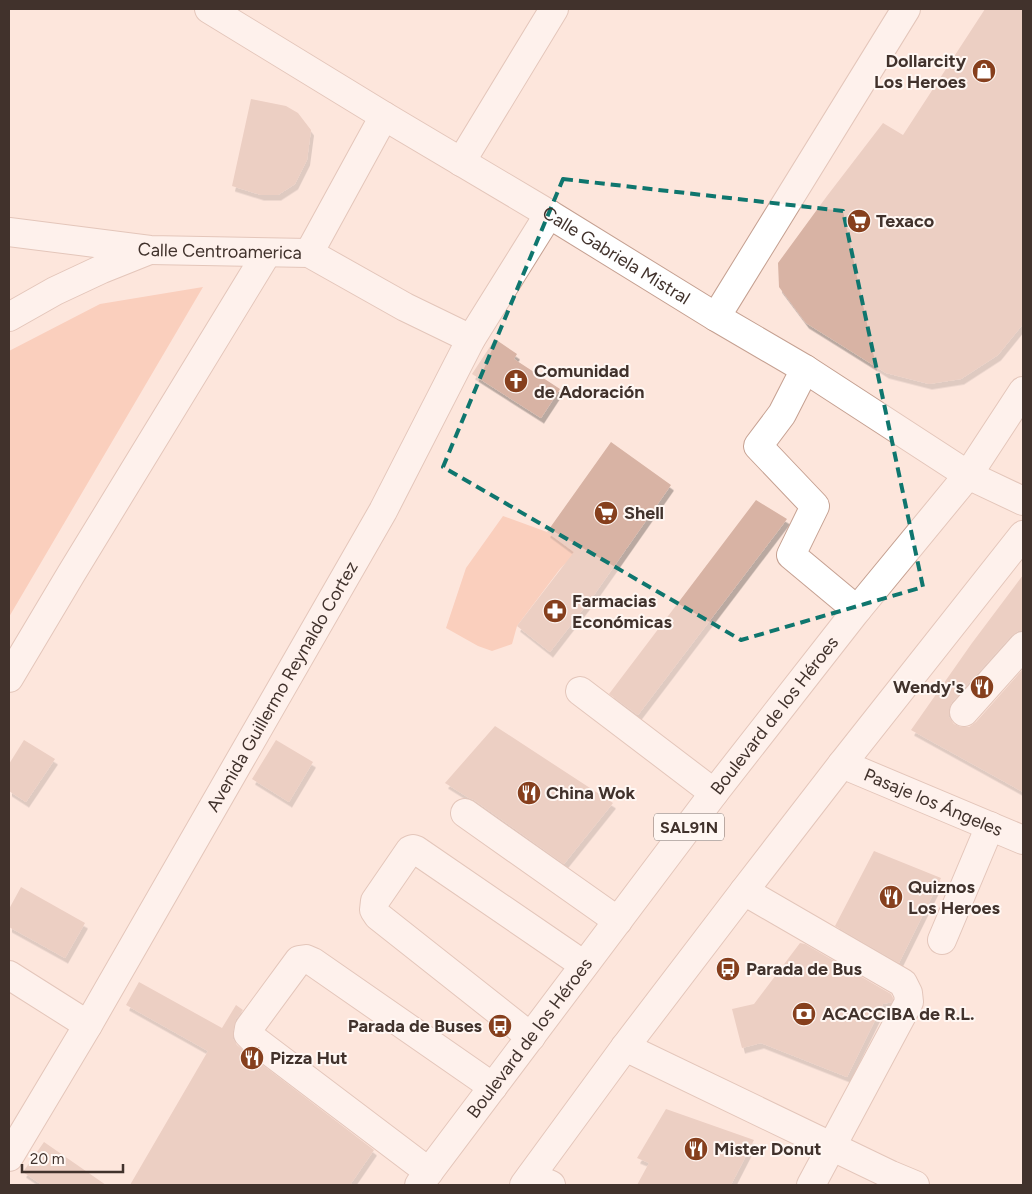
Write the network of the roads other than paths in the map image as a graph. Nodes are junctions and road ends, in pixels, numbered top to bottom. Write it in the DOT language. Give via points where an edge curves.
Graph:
graph roads {
  1 [pos="209,9"];
  2 [pos="554,9"];
  3 [pos="906,9"];
  4 [pos="384,116"];
  5 [pos="461,162"];
  6 [pos="549,214"];
  7 [pos="9,232"];
  8 [pos="150,250"];
  9 [pos="267,253"];
  10 [pos="309,253"];
  11 [pos="9,317"];
  12 [pos="716,317"];
  13 [pos="471,339"];
  14 [pos="805,369"];
  15 [pos="1023,391"];
  16 [pos="968,475"];
  17 [pos="1023,501"];
  18 [pos="1023,535"];
  19 [pos="857,610"];
  20 [pos="1023,646"];
  21 [pos="9,678"];
  22 [pos="580,691"];
  23 [pos="964,712"];
  24 [pos="842,764"];
  25 [pos="714,793"];
  26 [pos="465,813"];
  27 [pos="990,826"];
  28 [pos="1023,840"];
  29 [pos="744,891"];
  30 [pos="618,921"];
  31 [pos="942,940"];
  32 [pos="584,966"];
  33 [pos="9,975"];
  34 [pos="88,1025"];
  35 [pos="531,1037"];
  36 [pos="625,1047"];
  37 [pos="493,1087"];
  38 [pos="832,1147"];
  39 [pos="9,1157"];
  40 [pos="424,1179"];
  41 [pos="535,1182"];
  42 [pos="897,1182"];
  43 [pos="811,1185"];
  1 -- 4 [label="street, Calle Gabriela Mistral"];
  2 -- 5 [label="street"];
  3 -- 12 [label="street"];
  4 -- 5 [label="street, Calle Gabriela Mistral"];
  4 -- 10 [label="street"];
  5 -- 6 [label="street, Calle Gabriela Mistral"];
  6 -- 12 [label="street, Calle Gabriela Mistral"];
  6 -- 13 [label="street, Avenida Guillermo Reynaldo Cortez"];
  7 -- 8 [label="street, Calle Centroamerica"];
  8 -- 9 [label="street, Calle Centroamerica"];
  8 -- 11 [label="street" via="54,291"];
  9 -- 10 [label="street, Calle Centroamerica"];
  9 -- 21 [label="street"];
  10 -- 13 [label="street, Calle Centroamerica" via="405,308"];
  12 -- 14 [label="street, Calle Gabriela Mistral"];
  13 -- 34 [label="street, Avenida Guillermo Reynaldo Cortez" via="383,511"];
  14 -- 16 [label="street, Calle Gabriela Mistral"];
  14 -- 19 [label="street" via="782,414 758,446 815,506 791,555"];
  15 -- 16 [label="street, Boulevard de los Héroes / SAL91N"];
  16 -- 17 [label="street, Calle Gabriela Mistral"];
  16 -- 19 [label="street, Boulevard de los Héroes / SAL91N"];
  18 -- 24 [label="street"];
  19 -- 25 [label="street, Boulevard de los Héroes / SAL91N"];
  20 -- 23 [label="street"];
  22 -- 25 [label="street"];
  24 -- 27 [label="street, Pasaje los Ángeles"];
  24 -- 29 [label="street"];
  25 -- 30 [label="street, Boulevard de los Héroes / SAL91N"];
  26 -- 30 [label="street"];
  27 -- 28 [label="street, Pasaje los Ángeles"];
  27 -- 31 [label="street"];
  29 -- 36 [label="street"];
  29 -- 38 [label="street" via="903,983 908,993 910,1002"];
  30 -- 32 [label="street, Boulevard de los Héroes / SAL91N"];
  32 -- 35 [label="street, Boulevard de los Héroes / SAL91N"];
  32 -- 35 [label="street" via="416,850 410,850 375,901 374,910"];
  33 -- 34 [label="street"];
  34 -- 39 [label="street, Avenida Guillermo Reynaldo Cortez"];
  35 -- 37 [label="street, Boulevard de los Héroes / SAL91N"];
  36 -- 38 [label="street"];
  36 -- 41 [label="street"];
  37 -- 40 [label="street, Boulevard de los Héroes / SAL91N"];
  37 -- 40 [label="street" via="313,962 299,960 249,1028 248,1034"];
  38 -- 42 [label="street"];
  38 -- 43 [label="street"];
}
